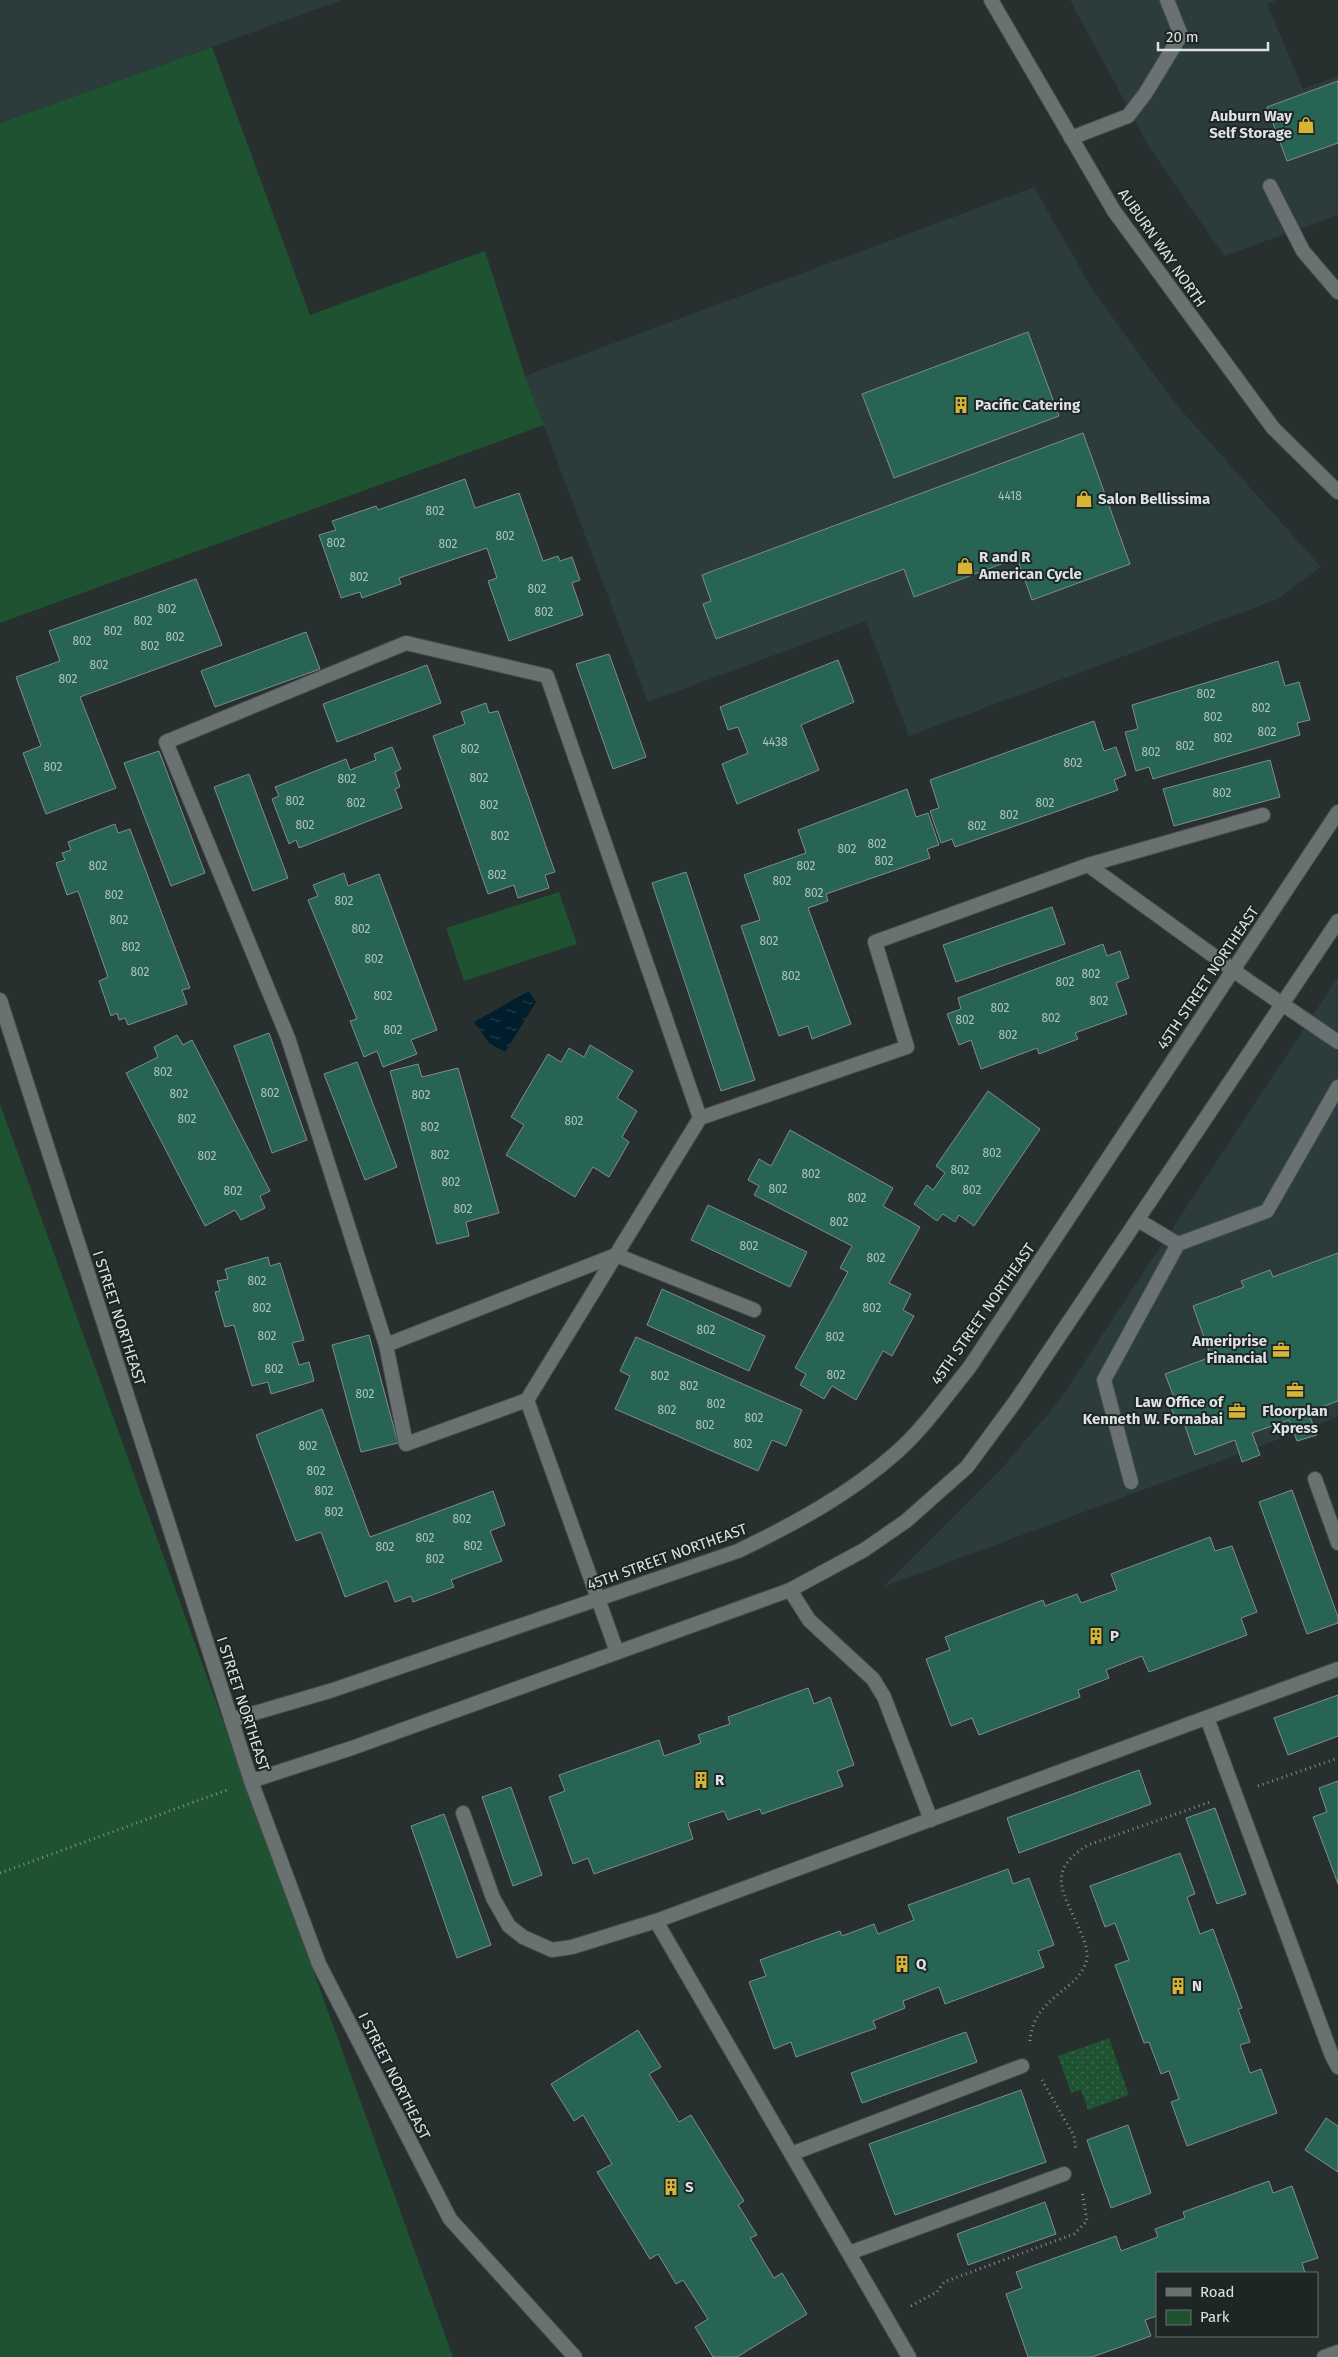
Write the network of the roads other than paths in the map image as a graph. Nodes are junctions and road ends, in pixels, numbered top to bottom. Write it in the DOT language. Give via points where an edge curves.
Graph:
graph roads {
  1 [pos="991,0"];
  2 [pos="1167,0"];
  3 [pos="1072,138"];
  4 [pos="1270,186"];
  5 [pos="1338,292"];
  6 [pos="1338,492"];
  7 [pos="1338,812"];
  8 [pos="1263,815"];
  9 [pos="1088,865"];
  10 [pos="1338,921"];
  11 [pos="1232,970"];
  12 [pos="0,1000"];
  13 [pos="1283,1005"];
  14 [pos="1338,1042"];
  15 [pos="1338,1087"];
  16 [pos="700,1118"];
  17 [pos="1138,1220"];
  18 [pos="1178,1244"];
  19 [pos="616,1255"];
  20 [pos="754,1310"];
  21 [pos="386,1345"];
  22 [pos="527,1400"];
  23 [pos="1315,1479"];
  24 [pos="1131,1482"];
  25 [pos="1338,1543"];
  26 [pos="790,1590"];
  27 [pos="599,1599"];
  28 [pos="616,1652"];
  29 [pos="1338,1669"];
  30 [pos="1206,1718"];
  31 [pos="231,1720"];
  32 [pos="251,1781"];
  33 [pos="463,1813"];
  34 [pos="931,1820"];
  35 [pos="656,1921"];
  36 [pos="1022,2066"];
  37 [pos="1338,2067"];
  38 [pos="791,2154"];
  39 [pos="1064,2174"];
  40 [pos="848,2253"];
  41 [pos="1338,2352"];
  42 [pos="575,2357"];
  43 [pos="909,2357"];
  44 [pos="1324,2357"];
  1 -- 3 [label="street, AUBURN WAY NORTH"];
  2 -- 3 [label="street" via="1181,35 1144,94 1128,116"];
  3 -- 6 [label="street, AUBURN WAY NORTH" via="1114,211 1273,428"];
  4 -- 5 [label="street" via="1303,250"];
  7 -- 11 [label="street, 45TH STREET NORTHEAST"];
  8 -- 9 [label="street"];
  9 -- 11 [label="street"];
  9 -- 16 [label="street" via="875,942 906,1047"];
  10 -- 13 [label="street"];
  11 -- 13 [label="street"];
  11 -- 27 [label="street, 45TH STREET NORTHEAST" via="969,1368 898,1452 849,1490 788,1527 738,1551"];
  12 -- 31 [label="street, I STREET NORTHEAST"];
  13 -- 14 [label="street"];
  13 -- 17 [label="street"];
  15 -- 18 [label="street" via="1267,1211"];
  16 -- 19 [label="street"];
  16 -- 21 [label="street" via="547,676 406,642 166,742 288,1038"];
  17 -- 18 [label="street"];
  17 -- 26 [label="street" via="967,1467 906,1521 864,1550"];
  18 -- 24 [label="street" via="1104,1380"];
  19 -- 20 [label="street"];
  19 -- 21 [label="street"];
  19 -- 22 [label="street"];
  21 -- 22 [label="street" via="406,1444"];
  22 -- 27 [label="street"];
  23 -- 25 [label="street"];
  26 -- 28 [label="street"];
  26 -- 34 [label="street" via="809,1620 873,1679 884,1697"];
  27 -- 28 [label="street"];
  27 -- 31 [label="street, 45TH STREET NORTHEAST" via="333,1690"];
  28 -- 32 [label="street" via="352,1748"];
  29 -- 30 [label="street"];
  30 -- 34 [label="street"];
  30 -- 37 [label="street"];
  31 -- 32 [label="street, I STREET NORTHEAST"];
  32 -- 42 [label="street, I STREET NORTHEAST" via="319,1964 450,2219"];
  33 -- 35 [label="street" via="493,1898 509,1926 523,1937 552,1950"];
  34 -- 35 [label="street"];
  35 -- 38 [label="street"];
  36 -- 38 [label="street"];
  38 -- 40 [label="street"];
  39 -- 40 [label="street"];
  40 -- 43 [label="street"];
  41 -- 44 [label="street"];
}
